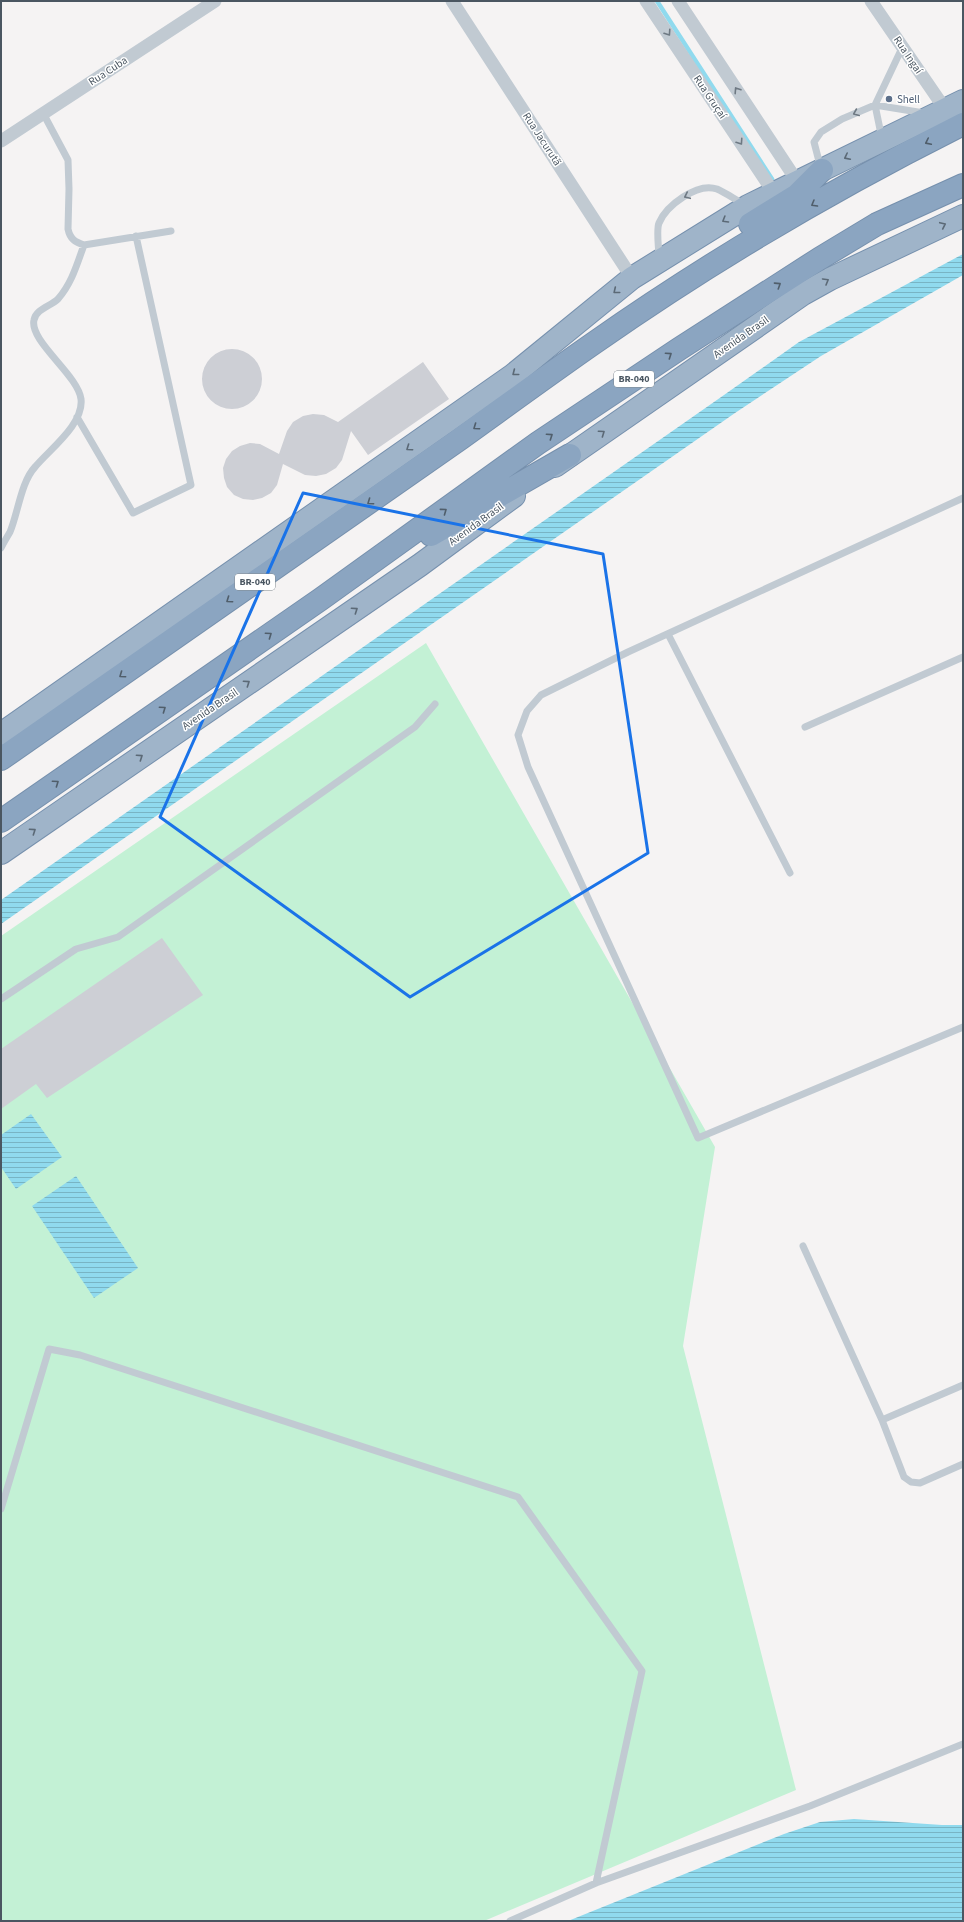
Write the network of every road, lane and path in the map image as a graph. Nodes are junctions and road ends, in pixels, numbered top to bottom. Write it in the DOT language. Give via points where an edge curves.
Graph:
graph roads {
  1 [pos="215,1"];
  2 [pos="452,1"];
  3 [pos="646,1"];
  4 [pos="678,1"];
  5 [pos="872,1"];
  6 [pos="902,48"];
  7 [pos="875,105"];
  8 [pos="947,108"];
  9 [pos="43,113"];
  10 [pos="963,124"];
  11 [pos="882,140"];
  12 [pos="1,141"];
  13 [pos="822,170"];
  14 [pos="796,181"];
  15 [pos="963,185"];
  16 [pos="774,193"];
  17 [pos="748,206"];
  18 [pos="963,216"];
  19 [pos="171,231"];
  20 [pos="136,236"];
  21 [pos="84,245"];
  22 [pos="659,260"];
  23 [pos="632,278"];
  24 [pos="508,405"];
  25 [pos="77,417"];
  26 [pos="570,455"];
  27 [pos="963,498"];
  28 [pos="1,548"];
  29 [pos="321,599"];
  30 [pos="668,634"];
  31 [pos="963,656"];
  32 [pos="435,704"];
  33 [pos="805,727"];
  34 [pos="1,734"];
  35 [pos="1,759"];
  36 [pos="1,821"];
  37 [pos="1,853"];
  38 [pos="790,873"];
  39 [pos="1,999"];
  40 [pos="963,1026"];
  41 [pos="803,1246"];
  42 [pos="963,1386"];
  43 [pos="882,1420"];
  44 [pos="963,1464"];
  45 [pos="1,1509"];
  46 [pos="963,1744"];
  47 [pos="596,1883"];
  48 [pos="510,1921"];
  1 -- 9 [label="street, Rua Cuba"];
  2 -- 23 [label="street, Rua Jacurutã"];
  3 -- 16 [label="street, Rua Gruçaí, one-way"];
  14 -- 4 [label="street, one-way"];
  5 -- 6 [label="street, Rua Ingaí"];
  6 -- 7 [label="lane"];
  6 -- 8 [label="street, Rua Ingaí"];
  7 -- 8 [label="lane"];
  7 -- 11 [label="lane"];
  7 -- 13 [label="lane, one-way" via="842,119 821,132 814,142"];
  8 -- 11 [label="highway"];
  9 -- 12 [label="street, Rua Cuba"];
  9 -- 21 [label="lane" via="68,160 69,235 75,242"];
  10 -- 24 [label="highway, BR-040, one-way" via="849,184 729,254 595,342"];
  11 -- 13 [label="highway, one-way"];
  13 -- 14 [label="highway"];
  13 -- 24 [label="highway" via="797,195 700,256 551,364"];
  14 -- 16 [label="highway"];
  29 -- 15 [label="highway, Avenida Brasil / BR-040, one-way" via="538,443 679,348 877,224"];
  16 -- 17 [label="highway"];
  17 -- 22 [label="highway, one-way"];
  17 -- 22 [label="lane, one-way" via="716,189 686,195 670,206 658,225"];
  26 -- 18 [label="highway, Avenida Brasil, one-way" via="803,294"];
  19 -- 20 [label="lane"];
  20 -- 21 [label="lane"];
  20 -- 25 [label="lane" via="191,485 133,513"];
  21 -- 25 [label="lane" via="67,288 53,304 37,312 33,320 36,333 77,384 81,397 81,408"];
  22 -- 23 [label="highway"];
  23 -- 34 [label="highway, one-way" via="514,375"];
  24 -- 35 [label="highway, BR-040, one-way"];
  25 -- 28 [label="lane" via="71,428 33,468 10,531"];
  26 -- 29 [label="highway"];
  37 -- 26 [label="highway, Avenida Brasil, one-way" via="420,565"];
  27 -- 30 [label="lane"];
  36 -- 29 [label="highway, Avenida Brasil / BR-040, one-way"];
  30 -- 38 [label="lane"];
  30 -- 40 [label="lane" via="541,695 527,711 518,735 528,767 698,1138"];
  31 -- 33 [label="lane"];
  32 -- 39 [label="lane" via="415,727 118,937 76,948"];
  41 -- 43 [label="lane"];
  42 -- 43 [label="lane"];
  43 -- 44 [label="lane" via="904,1477 911,1482 920,1483"];
  45 -- 47 [label="lane" via="49,1349 80,1355 518,1497 642,1671"];
  46 -- 47 [label="lane" via="810,1806"];
  47 -- 48 [label="lane"];
}
